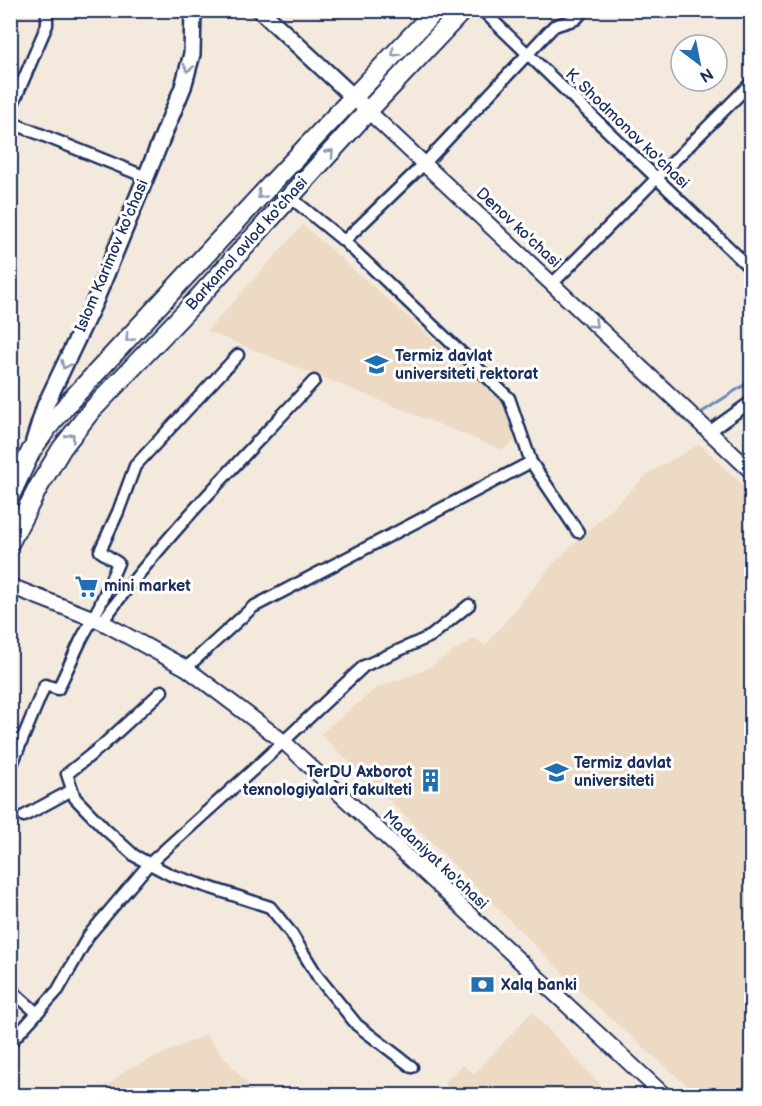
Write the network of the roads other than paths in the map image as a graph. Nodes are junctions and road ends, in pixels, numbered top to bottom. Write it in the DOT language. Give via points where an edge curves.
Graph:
graph roads {
  1 [pos="47,10"];
  2 [pos="193,10"];
  3 [pos="260,10"];
  4 [pos="435,10"];
  5 [pos="463,10"];
  6 [pos="482,10"];
  7 [pos="584,10"];
  8 [pos="527,54"];
  9 [pos="752,82"];
  10 [pos="354,98"];
  11 [pos="10,111"];
  12 [pos="368,111"];
  13 [pos="10,122"];
  14 [pos="424,164"];
  15 [pos="146,177"];
  16 [pos="656,178"];
  17 [pos="290,197"];
  18 [pos="344,242"];
  19 [pos="752,270"];
  20 [pos="552,284"];
  21 [pos="238,355"];
  22 [pos="314,381"];
  23 [pos="752,401"];
  24 [pos="709,432"];
  25 [pos="31,452"];
  26 [pos="531,462"];
  27 [pos="752,472"];
  28 [pos="10,496"];
  29 [pos="578,532"];
  30 [pos="10,542"];
  31 [pos="10,586"];
  32 [pos="469,605"];
  33 [pos="98,621"];
  34 [pos="186,668"];
  35 [pos="162,691"];
  36 [pos="284,742"];
  37 [pos="10,769"];
  38 [pos="72,790"];
  39 [pos="24,816"];
  40 [pos="149,864"];
  41 [pos="10,989"];
  42 [pos="37,1013"];
  43 [pos="10,1043"];
  44 [pos="412,1067"];
  45 [pos="665,1095"];
  1 -- 11 [label="street" via="47,25"];
  2 -- 15 [label="main road, Islom Karimov ko'chasi, one-way" via="192,54 183,87"];
  3 -- 10 [label="main road, Denov ko'chasi"];
  4 -- 10 [label="main road, Barkamol avlod ko'chasi, one-way"];
  5 -- 12 [label="main road, Barkamol avlod ko'chasi"];
  6 -- 8 [label="street, K. Shodmonov ko'chasi"];
  7 -- 8 [label="street" via="576,19 554,26"];
  8 -- 14 [label="street"];
  8 -- 16 [label="street, K. Shodmonov ko'chasi"];
  9 -- 16 [label="street"];
  10 -- 12 [label="main road, Denov ko'chasi"];
  10 -- 25 [label="main road, Barkamol avlod ko'chasi, one-way" via="70,401"];
  12 -- 14 [label="street, Denov ko'chasi"];
  17 -- 12 [label="main road, Barkamol avlod ko'chasi, one-way"];
  13 -- 15 [label="street"];
  14 -- 18 [label="street"];
  14 -- 20 [label="street, Denov ko'chasi"];
  15 -- 25 [label="main road, Islom Karimov ko'chasi, one-way" via="95,301 45,406"];
  16 -- 19 [label="street, K. Shodmonov ko'chasi"];
  16 -- 20 [label="street"];
  17 -- 18 [label="street"];
  30 -- 17 [label="main road, Barkamol avlod ko'chasi, one-way" via="62,448 90,412"];
  18 -- 26 [label="street" via="509,398"];
  20 -- 24 [label="street, Denov ko'chasi, one-way"];
  21 -- 33 [label="street" via="135,466 100,551 118,563"];
  22 -- 33 [label="street"];
  23 -- 24 [label="street"];
  24 -- 27 [label="street, Denov ko'chasi"];
  25 -- 28 [label="main road, Islom Karimov ko'chasi"];
  26 -- 29 [label="street"];
  26 -- 34 [label="street" via="253,607"];
  31 -- 33 [label="street, Madaniyat ko'chasi"];
  32 -- 36 [label="street" via="431,636 364,666"];
  33 -- 34 [label="street, Madaniyat ko'chasi"];
  33 -- 37 [label="street" via="81,640 58,689 45,685"];
  34 -- 36 [label="street, Madaniyat ko'chasi"];
  35 -- 38 [label="street" via="67,774"];
  36 -- 40 [label="street"];
  36 -- 45 [label="street, Madaniyat ko'chasi"];
  38 -- 39 [label="street"];
  38 -- 40 [label="street" via="105,829"];
  40 -- 42 [label="street" via="89,935 57,990"];
  40 -- 44 [label="street" via="270,907 357,1025"];
  41 -- 42 [label="street"];
  42 -- 43 [label="street"];
}
